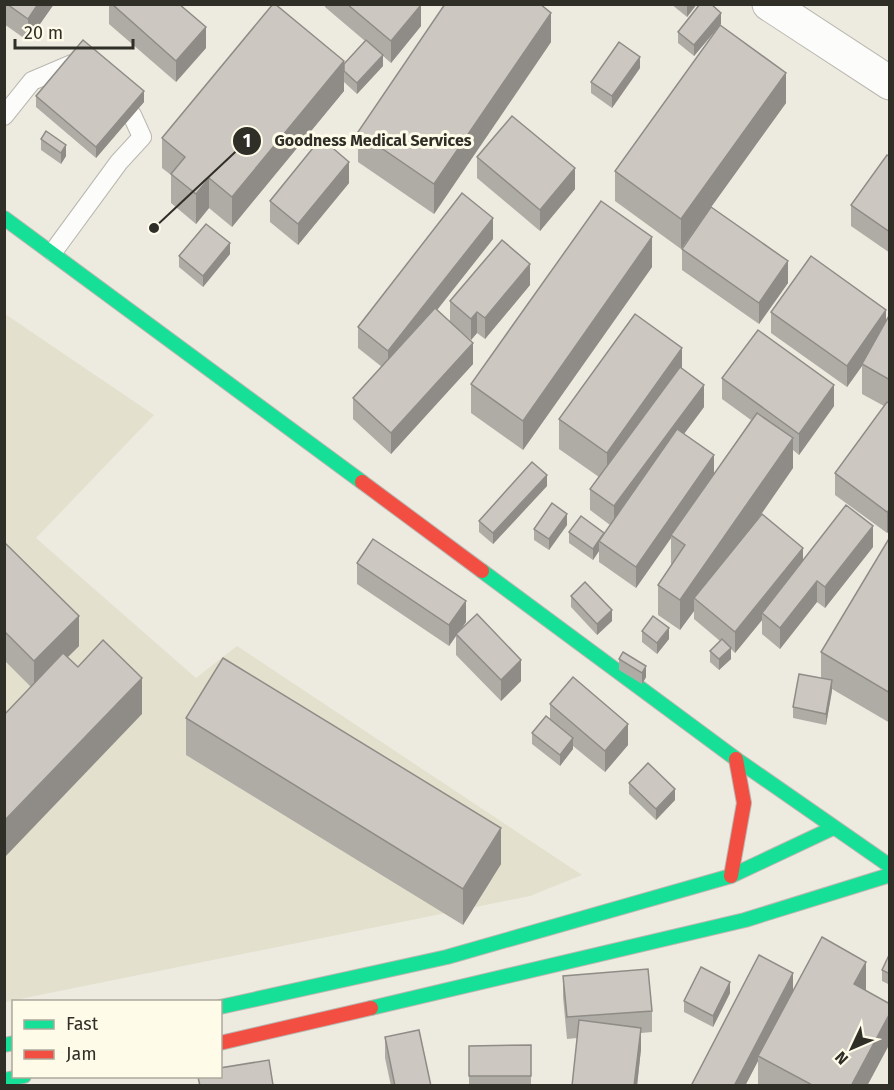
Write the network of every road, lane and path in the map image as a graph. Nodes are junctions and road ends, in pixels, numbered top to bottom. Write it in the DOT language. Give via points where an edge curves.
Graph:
graph roads {
  1 [pos="769,4"];
  2 [pos="72,64"];
  3 [pos="890,83"];
  4 [pos="132,115"];
  5 [pos="4,116"];
  6 [pos="4,218"];
  7 [pos="53,252"];
  8 [pos="736,759"];
  9 [pos="833,828"];
  10 [pos="890,866"];
  11 [pos="890,875"];
  12 [pos="731,876"];
  13 [pos="222,1007"];
  14 [pos="222,1043"];
  1 -- 3 [label="street"];
  2 -- 5 [label="lane" via="32,81"];
  4 -- 7 [label="lane" via="142,137"];
  6 -- 7 [label="main road"];
  7 -- 8 [label="main road"];
  8 -- 9 [label="main road"];
  8 -- 12 [label="main road" via="744,803"];
  9 -- 10 [label="main road"];
  9 -- 12 [label="main road"];
  11 -- 14 [label="main road" via="745,920"];
  12 -- 13 [label="main road" via="447,957"];
}
